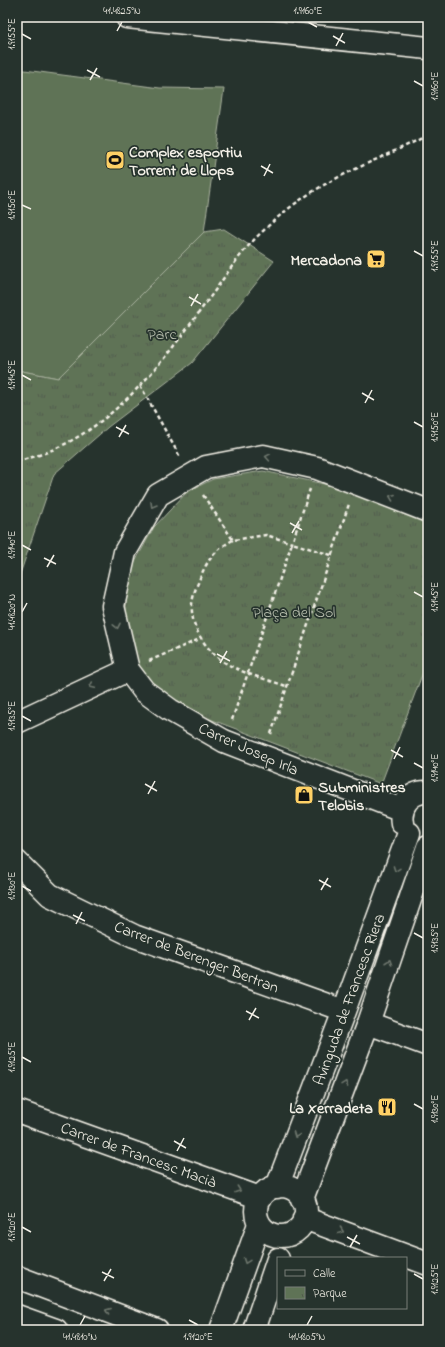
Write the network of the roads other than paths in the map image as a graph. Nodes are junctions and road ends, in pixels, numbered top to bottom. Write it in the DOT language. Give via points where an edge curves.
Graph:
graph roads {
  1 [pos="127,17"];
  2 [pos="428,48"];
  3 [pos="428,511"];
  4 [pos="128,670"];
  5 [pos="17,722"];
  6 [pos="427,789"];
  7 [pos="402,810"];
  8 [pos="418,836"];
  9 [pos="428,847"];
  10 [pos="17,862"];
  11 [pos="344,1011"];
  12 [pos="368,1023"];
  13 [pos="428,1045"];
  14 [pos="17,1111"];
  15 [pos="269,1192"];
  16 [pos="303,1209"];
  17 [pos="259,1224"];
  18 [pos="286,1235"];
  19 [pos="279,1257"];
  20 [pos="277,1262"];
  21 [pos="428,1264"];
  22 [pos="17,1277"];
  23 [pos="17,1316"];
  24 [pos="56,1330"];
  25 [pos="157,1330"];
  26 [pos="221,1330"];
  27 [pos="254,1330"];
  1 -- 2 [label="street"];
  3 -- 4 [label="street, Carrer Josep Irla, one-way" via="317,468 263,456 206,467 158,495 125,552 113,606"];
  4 -- 5 [label="street, one-way"];
  4 -- 7 [label="street, Carrer Josep Irla" via="144,691 170,710 224,741"];
  6 -- 7 [label="street" via="408,799"];
  7 -- 8 [label="street" via="402,822"];
  8 -- 11 [label="street, Avinguda de Francesc Riera, one-way"];
  12 -- 9 [label="street, Avinguda de Francesc Riera, one-way"];
  10 -- 11 [label="street, Carrer de Berenger Bertran" via="50,895 134,936"];
  11 -- 15 [label="street, Avinguda de Francesc Riera, one-way"];
  12 -- 13 [label="street"];
  16 -- 12 [label="street, Avinguda de Francesc Riera, one-way"];
  14 -- 15 [label="street, Carrer de Francesc Macià, one-way"];
  15 -- 16 [label="street" via="285,1187 293,1190"];
  15 -- 17 [label="street" via="256,1210"];
  16 -- 18 [label="street" via="296,1231"];
  16 -- 21 [label="street, one-way"];
  17 -- 18 [label="street" via="273,1235"];
  17 -- 26 [label="street, one-way"];
  18 -- 19 [label="street"];
  20 -- 27 [label="street"];
  25 -- 22 [label="street, one-way"];
  23 -- 24 [label="street"];
}
